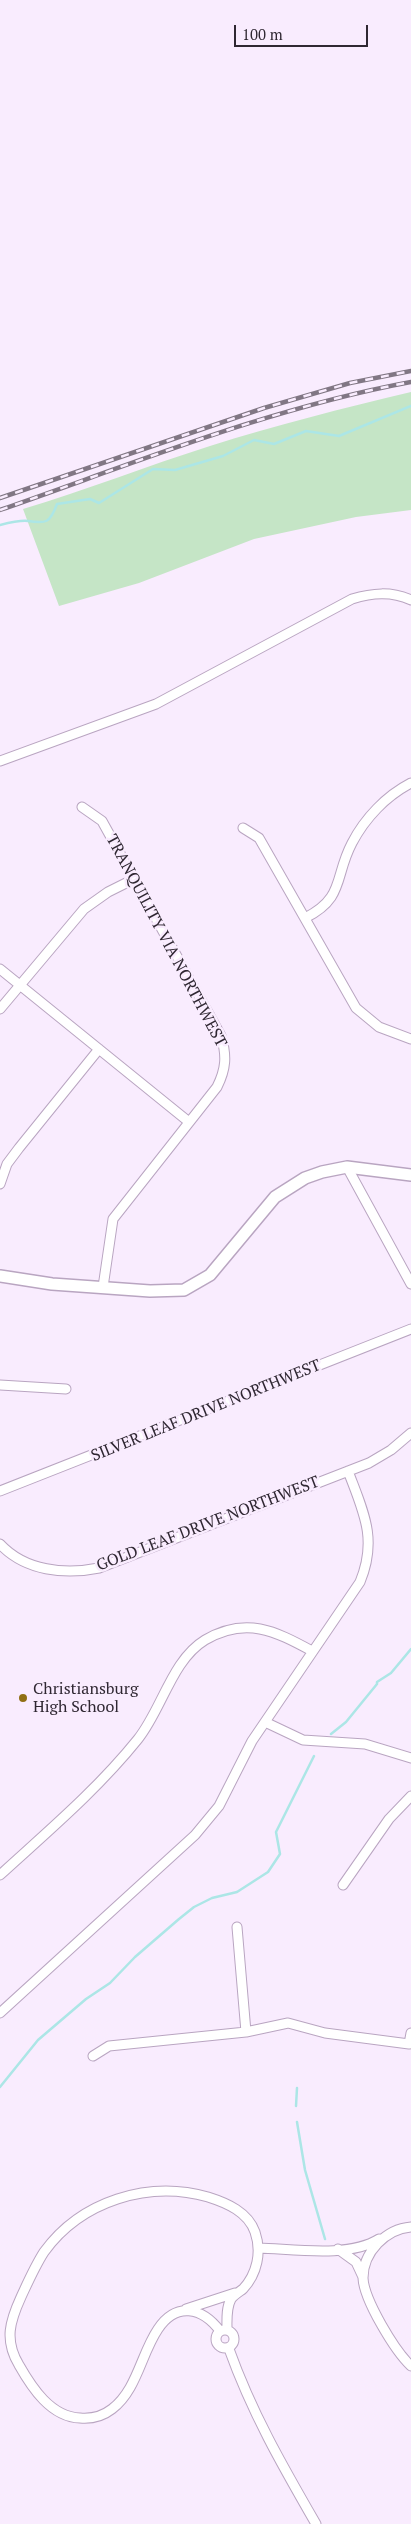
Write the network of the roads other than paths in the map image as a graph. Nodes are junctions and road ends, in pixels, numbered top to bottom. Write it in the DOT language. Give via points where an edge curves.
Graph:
graph roads {
  1 [pos="411,600"];
  2 [pos="0,761"];
  3 [pos="411,783"];
  4 [pos="82,807"];
  5 [pos="244,828"];
  6 [pos="134,879"];
  7 [pos="305,918"];
  8 [pos="0,969"];
  9 [pos="20,985"];
  10 [pos="0,1009"];
  11 [pos="411,1039"];
  12 [pos="99,1049"];
  13 [pos="189,1122"];
  14 [pos="347,1168"];
  15 [pos="411,1175"];
  16 [pos="0,1184"];
  17 [pos="0,1276"];
  18 [pos="411,1284"];
  19 [pos="103,1288"];
  20 [pos="411,1329"];
  21 [pos="0,1385"];
  22 [pos="66,1389"];
  23 [pos="411,1433"];
  24 [pos="348,1470"];
  25 [pos="0,1491"];
  26 [pos="0,1544"];
  27 [pos="312,1651"];
  28 [pos="265,1722"];
  29 [pos="411,1758"];
  30 [pos="411,1796"];
  31 [pos="0,1875"];
  32 [pos="343,1884"];
  33 [pos="237,1927"];
  34 [pos="0,2013"];
  35 [pos="246,2032"];
  36 [pos="411,2033"];
  37 [pos="93,2056"];
  38 [pos="411,2227"];
  39 [pos="384,2236"];
  40 [pos="259,2248"];
  41 [pos="338,2249"];
  42 [pos="363,2277"];
  43 [pos="239,2292"];
  44 [pos="183,2310"];
  45 [pos="223,2330"];
  46 [pos="229,2349"];
  47 [pos="411,2366"];
  48 [pos="316,2524"];
  1 -- 2 [label="street" via="378,593 352,599 156,704"];
  3 -- 7 [label="street" via="382,804 362,827 352,843 328,903"];
  4 -- 6 [label="street, TRANQUILITY VIA NORTHWEST" via="102,821"];
  5 -- 7 [label="street" via="259,838"];
  6 -- 9 [label="street" via="84,909"];
  6 -- 13 [label="street, TRANQUILITY VIA NORTHWEST" via="221,1036 226,1052 226,1063 217,1087"];
  7 -- 11 [label="street" via="356,1008 379,1027"];
  8 -- 9 [label="street"];
  9 -- 10 [label="street"];
  9 -- 12 [label="street"];
  12 -- 13 [label="street"];
  12 -- 16 [label="street" via="7,1164"];
  13 -- 19 [label="street, TRANQUILITY VIA NORTHWEST" via="113,1219"];
  14 -- 15 [label="street"];
  14 -- 18 [label="street"];
  14 -- 19 [label="street" via="322,1172 289,1186 262,1210 210,1275 198,1284 167,1292"];
  17 -- 19 [label="street"];
  20 -- 25 [label="street, SILVER LEAF DRIVE NORTHWEST"];
  21 -- 22 [label="street"];
  23 -- 24 [label="street, GOLD LEAF DRIVE NORTHWEST" via="369,1463"];
  24 -- 26 [label="street, GOLD LEAF DRIVE NORTHWEST" via="99,1568 79,1572 41,1568 22,1561"];
  24 -- 27 [label="street" via="366,1517 370,1549 360,1582"];
  27 -- 28 [label="street"];
  27 -- 31 [label="street" via="268,1630 246,1627 216,1635 195,1647 174,1675 154,1716 121,1760"];
  28 -- 29 [label="street" via="303,1740 365,1744"];
  28 -- 34 [label="street" via="252,1741 228,1792 208,1821"];
  30 -- 32 [label="street" via="388,1819"];
  33 -- 35 [label="street"];
  35 -- 36 [label="street" via="288,2023 326,2033 409,2044"];
  35 -- 37 [label="street" via="109,2046"];
  38 -- 39 [label="street" via="400,2228"];
  39 -- 41 [label="street" via="366,2246"];
  39 -- 42 [label="street" via="370,2257"];
  40 -- 41 [label="street"];
  40 -- 43 [label="street" via="252,2277"];
  40 -- 44 [label="street" via="248,2220 236,2208 216,2200 167,2190 116,2199 71,2224 45,2251 13,2315 8,2336 19,2365 51,2407 73,2418 96,2417 113,2409 120,2401 159,2327"];
  41 -- 42 [label="street" via="356,2262"];
  42 -- 47 [label="street" via="368,2297 397,2349"];
  43 -- 44 [label="street"];
  43 -- 45 [label="street" via="231,2299"];
  44 -- 45 [label="street" via="196,2311"];
  45 -- 46 [label="street" via="233,2335 234,2341"];
  45 -- 46 [label="street" via="216,2339 218,2345"];
  46 -- 48 [label="street" via="246,2396"];
}
